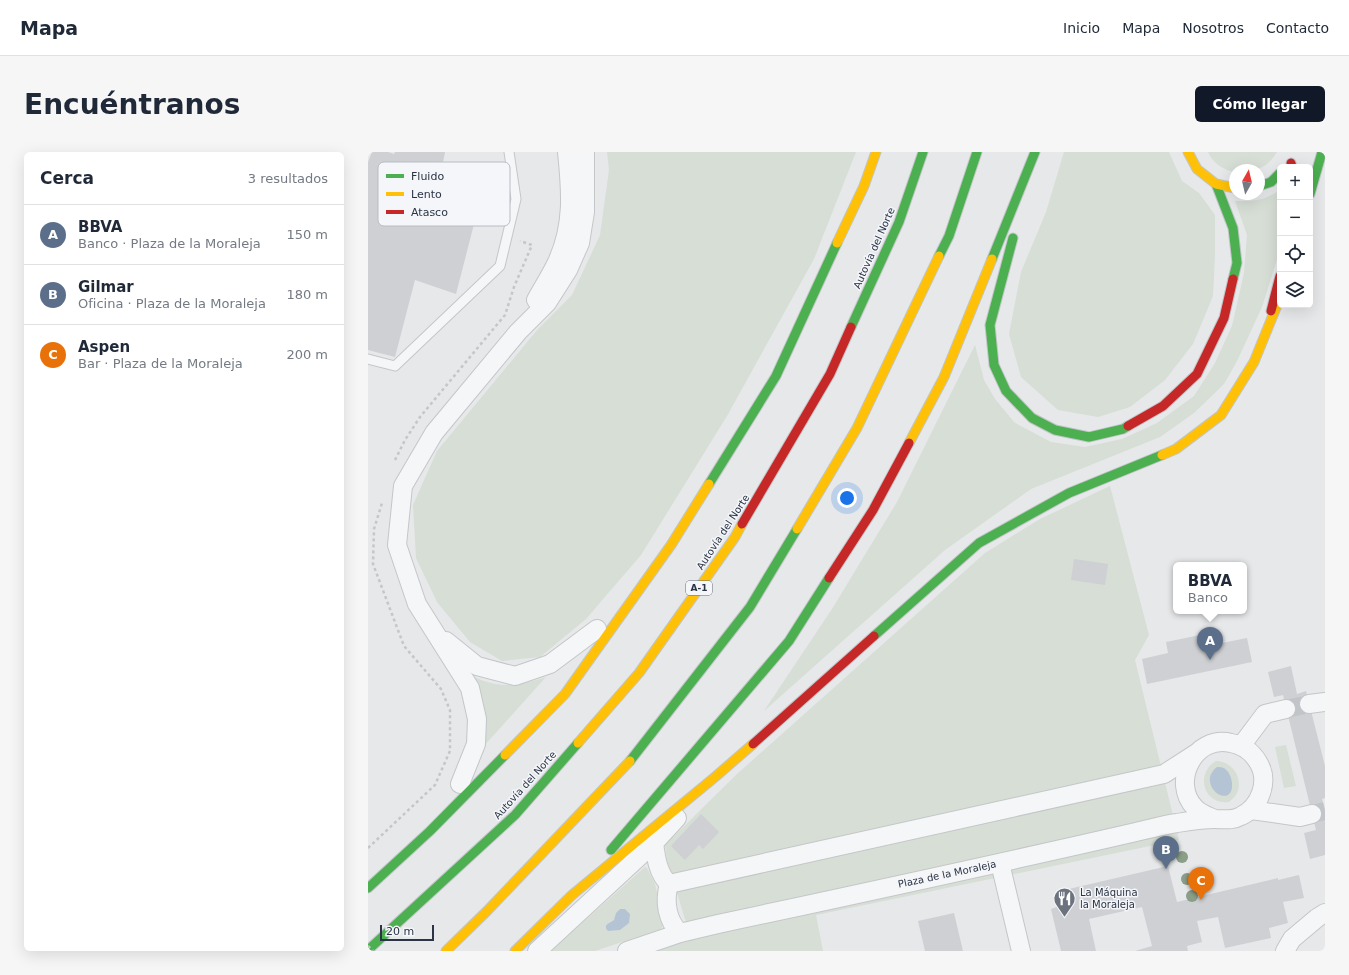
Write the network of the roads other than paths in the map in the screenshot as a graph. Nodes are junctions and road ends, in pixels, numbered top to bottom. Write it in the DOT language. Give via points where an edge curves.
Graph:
graph roads {
  1 [pos="509,152"];
  2 [pos="567,152"];
  3 [pos="585,152"];
  4 [pos="876,152"];
  5 [pos="923,152"];
  6 [pos="977,152"];
  7 [pos="1036,152"];
  8 [pos="1188,152"];
  9 [pos="1296,152"];
  10 [pos="1322,152"];
  11 [pos="1291,164"];
  12 [pos="1277,176"];
  13 [pos="1216,184"];
  14 [pos="1265,184"];
  15 [pos="1313,184"];
  16 [pos="1229,187"];
  17 [pos="1020,213"];
  18 [pos="510,224"];
  19 [pos="510,226"];
  20 [pos="1016,228"];
  21 [pos="1277,288"];
  22 [pos="1277,305"];
  23 [pos="1266,331"];
  24 [pos="518,332"];
  25 [pos="368,359"];
  26 [pos="671,545"];
  27 [pos="611,612"];
  28 [pos="599,626"];
  29 [pos="437,635"];
  30 [pos="573,660"];
  31 [pos="1286,709"];
  32 [pos="1241,746"];
  33 [pos="1196,754"];
  34 [pos="476,768"];
  35 [pos="715,777"];
  36 [pos="460,784"];
  37 [pos="1251,810"];
  38 [pos="1312,814"];
  39 [pos="1215,819"];
  40 [pos="430,831"];
  41 [pos="654,843"];
  42 [pos="1000,863"];
  43 [pos="669,884"];
  44 [pos="368,888"];
  45 [pos="572,895"];
  46 [pos="1325,914"];
  47 [pos="680,934"];
  48 [pos="368,950"];
  49 [pos="446,951"];
  50 [pos="515,951"];
  51 [pos="537,951"];
  52 [pos="627,951"];
  53 [pos="1021,951"];
  54 [pos="1285,951"];
  1 -- 18 [label="lane" via="516,198"];
  2 -- 24 [label="street" via="571,206 566,236 557,261"];
  3 -- 24 [label="street" via="585,212 580,243 568,270 547,303"];
  4 -- 26 [label="main road" via="864,186 776,376"];
  5 -- 48 [label="main road, Autovía del Norte / A-1" via="899,222 830,374 735,537 639,673 515,815"];
  6 -- 49 [label="main road" via="949,236 857,428 750,607 627,764 488,911"];
  7 -- 17 [label="main road"];
  7 -- 45 [label="main road" via="944,377 873,510 789,641"];
  8 -- 13 [label="main road" via="1197,169"];
  9 -- 11 [label="main road"];
  10 -- 15 [label="main road"];
  12 -- 14 [label="main road"];
  13 -- 16 [label="main road"];
  13 -- 20 [label="main road" via="1233,228 1237,262 1224,318 1197,374 1163,406 1123,429 1089,437 1055,430 1032,418 1006,391 994,365 990,325"];
  19 -- 25 [label="lane" via="500,266 394,366"];
  21 -- 23 [label="main road"];
  22 -- 23 [label="main road"];
  23 -- 35 [label="main road" via="1254,362 1221,415 1176,449 1069,493 979,543"];
  24 -- 29 [label="street" via="434,433 403,486 397,545 417,604"];
  26 -- 27 [label="main road"];
  26 -- 40 [label="main road" via="565,694"];
  28 -- 29 [label="street" via="550,664 515,676 477,666"];
  28 -- 30 [label="main road"];
  29 -- 36 [label="street" via="470,688 477,719 476,744"];
  31 -- 32 [label="street" via="1265,714"];
  32 -- 33 [label="street, Plaza de la Moraleja" via="1217,742 1205,746"];
  32 -- 37 [label="street, Plaza de la Moraleja" via="1259,763 1263,775 1263,788 1259,800"];
  33 -- 39 [label="street, Plaza de la Moraleja" via="1185,774 1188,797 1195,808"];
  33 -- 43 [label="street, Plaza de la Moraleja" via="1164,774"];
  34 -- 36 [label="main road"];
  35 -- 41 [label="street"];
  35 -- 45 [label="main road"];
  36 -- 40 [label="main road"];
  37 -- 38 [label="street" via="1300,816"];
  37 -- 39 [label="street, Plaza de la Moraleja" via="1240,817"];
  39 -- 42 [label="street, Plaza de la Moraleja" via="1176,823"];
  40 -- 44 [label="main road"];
  41 -- 43 [label="street" via="659,869"];
  41 -- 51 [label="street"];
  42 -- 47 [label="street, Plaza de la Moraleja"];
  42 -- 53 [label="street"];
  43 -- 47 [label="street" via="666,903 675,928"];
  45 -- 50 [label="main road"];
  46 -- 54 [label="street" via="1292,939"];
  47 -- 52 [label="street, Plaza de la Moraleja"];
}
